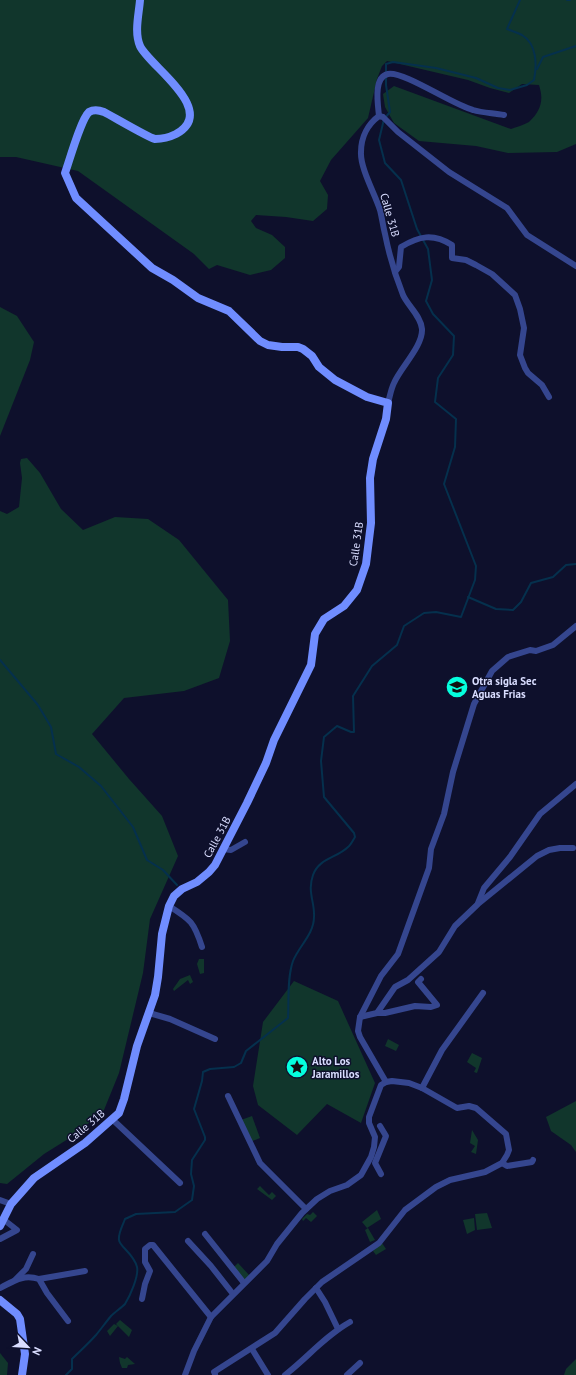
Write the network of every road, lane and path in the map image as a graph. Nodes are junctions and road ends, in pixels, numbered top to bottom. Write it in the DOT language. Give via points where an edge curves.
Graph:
graph roads {
  1 [pos="140,0"];
  2 [pos="504,114"];
  3 [pos="383,118"];
  4 [pos="576,266"];
  5 [pos="395,272"];
  6 [pos="549,397"];
  7 [pos="388,403"];
  8 [pos="576,626"];
  9 [pos="576,784"];
  10 [pos="245,842"];
  11 [pos="573,848"];
  12 [pos="223,849"];
  13 [pos="478,904"];
  14 [pos="169,906"];
  15 [pos="202,947"];
  16 [pos="421,979"];
  17 [pos="483,993"];
  18 [pos="149,1013"];
  19 [pos="377,1013"];
  20 [pos="360,1016"];
  21 [pos="215,1039"];
  22 [pos="386,1082"];
  23 [pos="422,1088"];
  24 [pos="228,1096"];
  25 [pos="112,1119"];
  26 [pos="380,1126"];
  27 [pos="533,1160"];
  28 [pos="502,1163"];
  29 [pos="381,1174"];
  30 [pos="180,1183"];
  31 [pos="0,1200"];
  32 [pos="11,1204"];
  33 [pos="306,1210"];
  34 [pos="2,1222"];
  35 [pos="205,1234"];
  36 [pos="0,1239"];
  37 [pos="188,1240"];
  38 [pos="33,1254"];
  39 [pos="85,1271"];
  40 [pos="39,1279"];
  41 [pos="14,1281"];
  42 [pos="244,1283"];
  43 [pos="0,1288"];
  44 [pos="316,1288"];
  45 [pos="233,1294"];
  46 [pos="0,1300"];
  47 [pos="142,1300"];
  48 [pos="211,1317"];
  49 [pos="68,1321"];
  50 [pos="350,1322"];
  51 [pos="338,1329"];
  52 [pos="252,1349"];
  53 [pos="360,1363"];
  54 [pos="22,1375"];
  55 [pos="185,1375"];
  56 [pos="214,1375"];
  57 [pos="268,1375"];
  58 [pos="285,1375"];
  59 [pos="347,1375"];
  1 -- 7 [label="street" via="137,34 140,46 185,98 189,118 186,126 178,133 154,139 104,112 96,109 89,112 82,123 65,174 76,198 152,268 198,298 235,315 260,341 268,345 303,349 335,380 367,397"];
  2 -- 3 [label="street" via="472,110 397,74 386,75 377,88 377,104"];
  3 -- 4 [label="street" via="449,172 507,208 527,235"];
  3 -- 5 [label="street, Calle 31B" via="373,121 367,128 360,154 379,208"];
  5 -- 6 [label="street" via="399,267 401,247 424,237 442,239 452,245 452,258 466,260 492,274 515,295 524,328 520,356 528,373 542,385"];
  5 -- 7 [label="street, Calle 31B" via="404,297 417,317 422,331 421,339 394,383"];
  7 -- 12 [label="street, Calle 31B" via="386,419 373,459 370,478 371,523 366,564 357,590 344,606 324,619 316,634 311,665 274,740 248,803"];
  8 -- 20 [label="street" via="553,645 508,657 487,678 474,704 453,772 444,814 431,849 430,868 398,954 381,976"];
  9 -- 13 [label="street" via="540,814 510,857 484,888"];
  10 -- 12 [label="street" via="231,850"];
  11 -- 13 [label="street" via="549,850 537,856"];
  12 -- 14 [label="street, Calle 31B" via="209,872 197,882 182,889 171,900"];
  13 -- 19 [label="street" via="454,926 439,952 408,980 395,987"];
  14 -- 15 [label="street" via="187,917 196,929"];
  14 -- 18 [label="street, Calle 31B" via="162,934 158,977"];
  16 -- 19 [label="street" via="418,982 437,1005"];
  17 -- 23 [label="street" via="442,1050"];
  18 -- 21 [label="street" via="170,1019"];
  18 -- 25 [label="street, Calle 31B" via="136,1046 124,1099 119,1113"];
  19 -- 20 [label="street"];
  20 -- 22 [label="street" via="358,1031"];
  22 -- 23 [label="street" via="403,1082"];
  22 -- 33 [label="street" via="381,1085 370,1112 369,1123 375,1137 373,1152 366,1167 355,1181 330,1191"];
  23 -- 28 [label="street" via="457,1108 476,1108 504,1131 509,1150"];
  24 -- 33 [label="street" via="260,1163"];
  25 -- 30 [label="street"];
  25 -- 32 [label="street, Calle 31B" via="85,1143 34,1178"];
  26 -- 29 [label="street" via="386,1136 375,1163"];
  27 -- 28 [label="street" via="507,1166"];
  28 -- 44 [label="street" via="485,1172 450,1180 436,1187 405,1210 379,1243"];
  31 -- 32 [label="street"];
  32 -- 34 [label="street, Calle 31B"];
  33 -- 42 [label="street" via="277,1244 267,1261"];
  34 -- 36 [label="street" via="17,1230"];
  35 -- 42 [label="street"];
  37 -- 45 [label="street"];
  38 -- 41 [label="street" via="26,1269"];
  39 -- 40 [label="street"];
  40 -- 41 [label="street" via="29,1276"];
  40 -- 49 [label="street"];
  41 -- 43 [label="street"];
  42 -- 45 [label="street"];
  44 -- 51 [label="street"];
  44 -- 52 [label="street" via="278,1330"];
  45 -- 48 [label="street"];
  46 -- 54 [label="street" via="20,1319 25,1354"];
  47 -- 48 [label="street" via="150,1271 145,1262 145,1249 153,1245"];
  48 -- 55 [label="street"];
  50 -- 51 [label="street"];
  51 -- 58 [label="street"];
  52 -- 56 [label="street" via="214,1372"];
  52 -- 57 [label="street"];
  53 -- 59 [label="street"];
}
